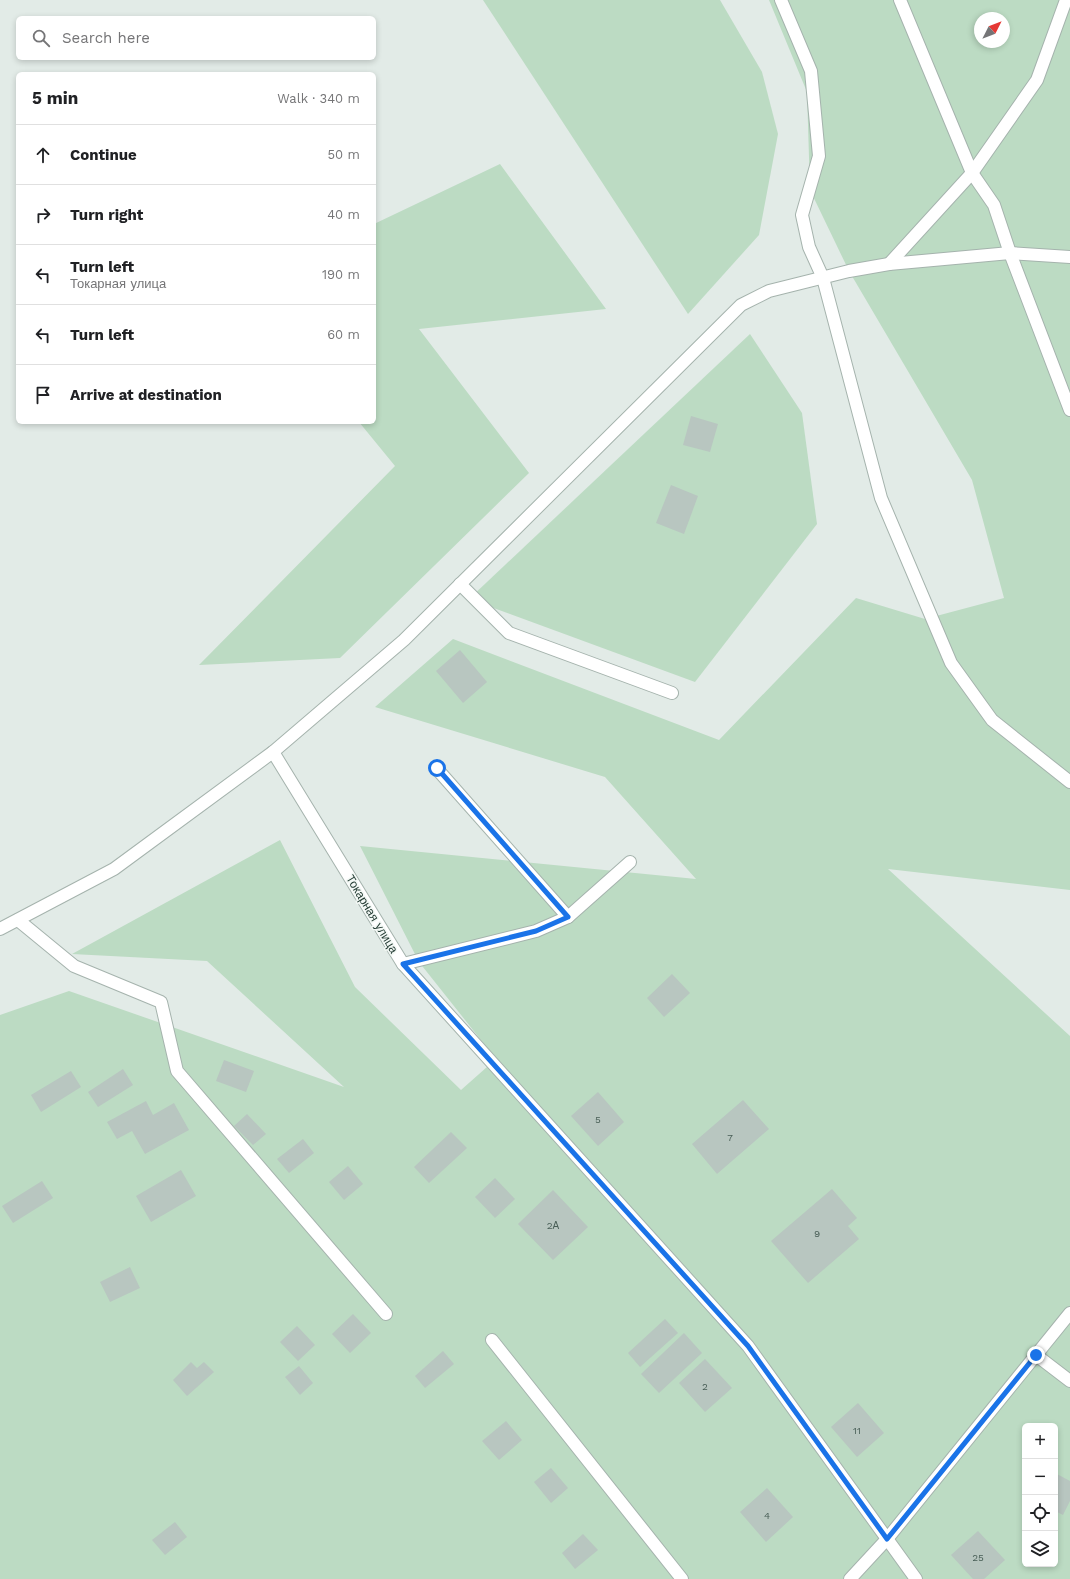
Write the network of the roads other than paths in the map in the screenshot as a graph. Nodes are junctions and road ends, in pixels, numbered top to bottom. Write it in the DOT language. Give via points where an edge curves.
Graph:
graph roads {
  1 [pos="781,0"];
  2 [pos="900,0"];
  3 [pos="1066,0"];
  4 [pos="972,173"];
  5 [pos="1010,253"];
  6 [pos="1070,257"];
  7 [pos="889,264"];
  8 [pos="823,278"];
  9 [pos="1070,410"];
  10 [pos="460,584"];
  11 [pos="672,693"];
  12 [pos="273,752"];
  13 [pos="437,768"];
  14 [pos="1070,782"];
  15 [pos="630,862"];
  16 [pos="568,917"];
  17 [pos="18,920"];
  18 [pos="0,929"];
  19 [pos="403,964"];
  20 [pos="1070,1313"];
  21 [pos="386,1314"];
  22 [pos="492,1340"];
  23 [pos="1036,1355"];
  24 [pos="1070,1381"];
  25 [pos="887,1539"];
  26 [pos="682,1579"];
  27 [pos="850,1579"];
  28 [pos="916,1579"];
  1 -- 8 [label="street" via="811,71 819,156 802,215 809,247"];
  2 -- 4 [label="street"];
  3 -- 4 [label="street" via="1037,80"];
  4 -- 5 [label="street" via="994,205"];
  4 -- 7 [label="street"];
  5 -- 6 [label="street"];
  5 -- 7 [label="street"];
  5 -- 9 [label="street"];
  7 -- 8 [label="street"];
  8 -- 10 [label="street" via="769,291 741,305"];
  8 -- 14 [label="street" via="881,498 951,663 992,720"];
  10 -- 11 [label="street" via="509,633"];
  10 -- 12 [label="street" via="404,640"];
  12 -- 17 [label="street" via="114,869"];
  12 -- 19 [label="street, Токарная улица"];
  13 -- 16 [label="street"];
  15 -- 16 [label="street"];
  16 -- 19 [label="street" via="536,931"];
  17 -- 18 [label="street"];
  17 -- 21 [label="street" via="74,966 161,1002 177,1072"];
  19 -- 25 [label="street, Токарная улица" via="748,1346"];
  20 -- 23 [label="street"];
  22 -- 26 [label="street"];
  23 -- 24 [label="street"];
  23 -- 25 [label="street"];
  25 -- 27 [label="street"];
  25 -- 28 [label="street, Токарная улица"];
}
